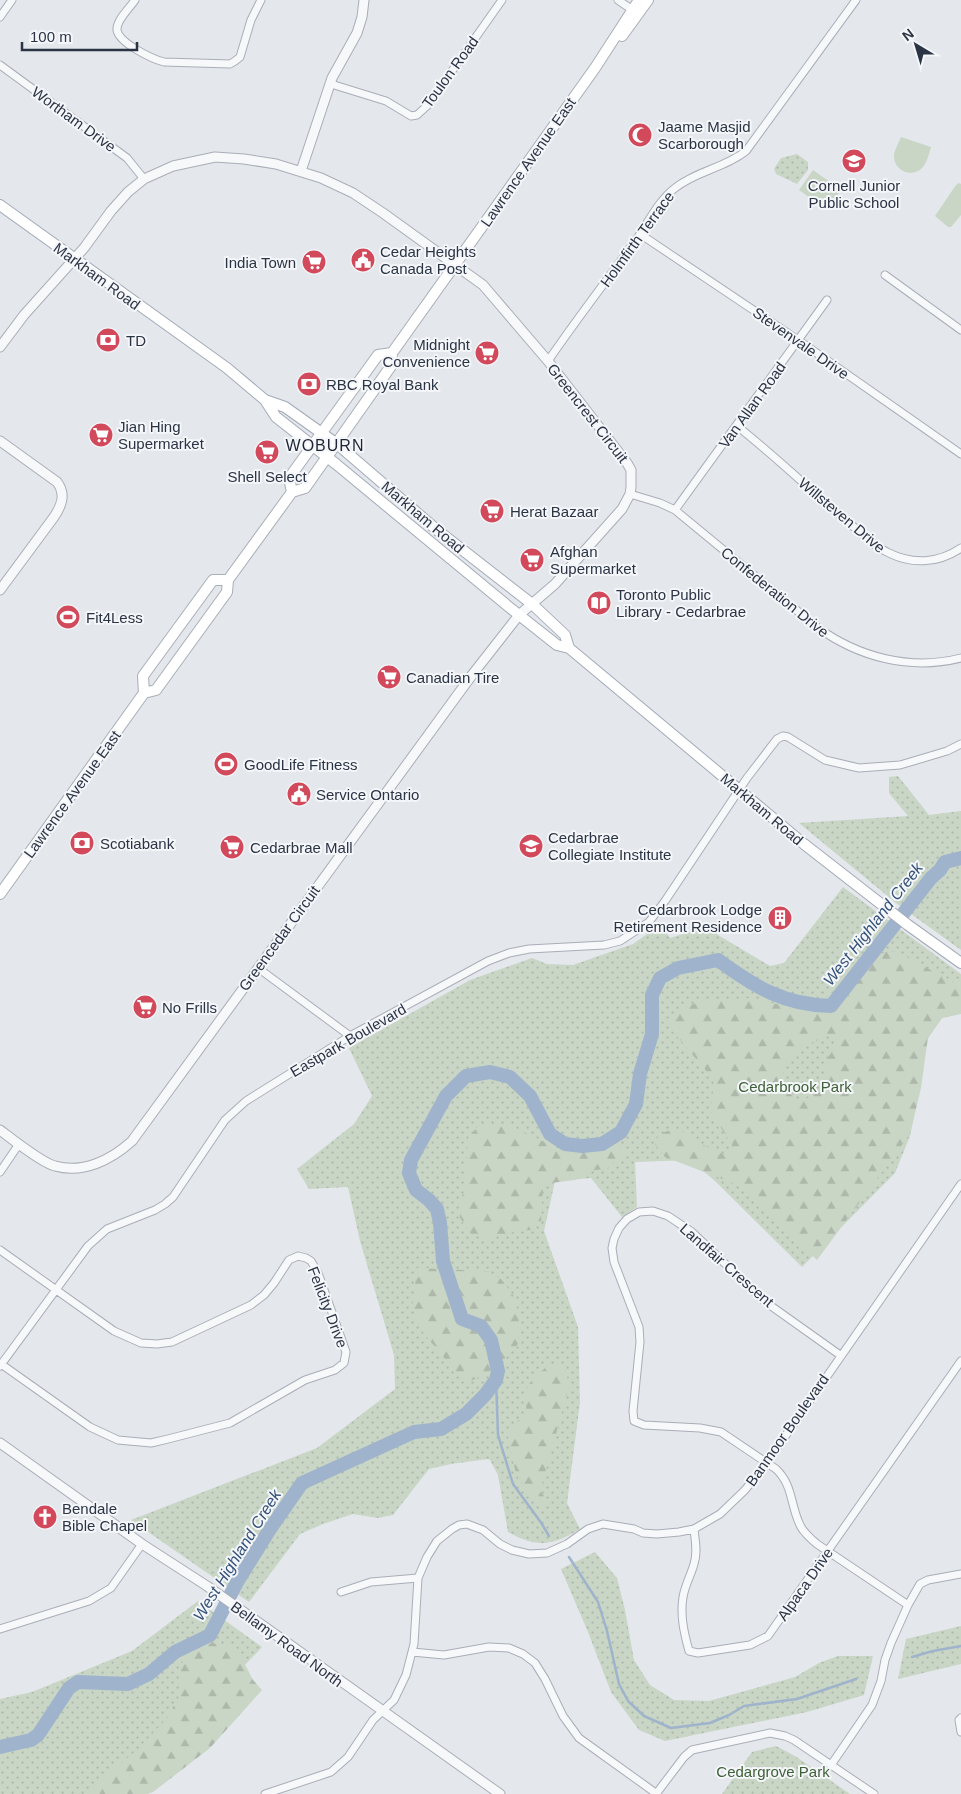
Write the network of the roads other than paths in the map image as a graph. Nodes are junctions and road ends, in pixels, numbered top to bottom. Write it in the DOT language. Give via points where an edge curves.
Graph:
graph roads {
  1 [pos="12,0"];
  2 [pos="135,0"];
  3 [pos="261,0"];
  4 [pos="364,0"];
  5 [pos="502,0"];
  6 [pos="618,0"];
  7 [pos="639,0"];
  8 [pos="648,0"];
  9 [pos="856,0"];
  10 [pos="635,12"];
  11 [pos="0,17"];
  12 [pos="0,65"];
  13 [pos="331,84"];
  14 [pos="301,171"];
  15 [pos="144,179"];
  16 [pos="0,205"];
  17 [pos="640,234"];
  18 [pos="74,260"];
  19 [pos="456,264"];
  20 [pos="885,275"];
  21 [pos="827,300"];
  22 [pos="961,330"];
  23 [pos="798,340"];
  24 [pos="0,347"];
  25 [pos="392,353"];
  26 [pos="548,361"];
  27 [pos="265,400"];
  28 [pos="737,426"];
  29 [pos="321,433"];
  30 [pos="0,441"];
  31 [pos="337,444"];
  32 [pos="312,446"];
  33 [pos="961,454"];
  34 [pos="327,457"];
  35 [pos="292,492"];
  36 [pos="630,494"];
  37 [pos="675,510"];
  38 [pos="961,548"];
  39 [pos="228,580"];
  40 [pos="0,590"];
  41 [pos="532,604"];
  42 [pos="519,615"];
  43 [pos="569,648"];
  44 [pos="961,658"];
  45 [pos="144,693"];
  46 [pos="961,744"];
  47 [pos="739,790"];
  48 [pos="0,894"];
  49 [pos="961,963"];
  50 [pos="258,968"];
  51 [pos="350,1036"];
  52 [pos="0,1130"];
  53 [pos="20,1144"];
  54 [pos="0,1172"];
  55 [pos="961,1184"];
  56 [pos="958,1195"];
  57 [pos="0,1250"];
  58 [pos="56,1288"];
  59 [pos="840,1355"];
  60 [pos="961,1361"];
  61 [pos="1,1365"];
  62 [pos="0,1443"];
  63 [pos="766,1462"];
  64 [pos="694,1528"];
  65 [pos="142,1544"];
  66 [pos="828,1552"];
  67 [pos="961,1574"];
  68 [pos="418,1578"];
  69 [pos="341,1592"];
  70 [pos="908,1605"];
  71 [pos="0,1629"];
  72 [pos="412,1652"];
  73 [pos="381,1711"];
  74 [pos="961,1718"];
  75 [pos="961,1732"];
  76 [pos="831,1765"];
  77 [pos="265,1794"];
  78 [pos="500,1794"];
  79 [pos="656,1794"];
  80 [pos="874,1794"];
  1 -- 11 [label="street"];
  2 -- 3 [label="street" via="118,23 117,30 128,44 164,62 230,64 240,58"];
  4 -- 13 [label="street" via="357,33"];
  5 -- 13 [label="street, Toulon Road" via="428,105 417,115 410,116 386,101"];
  6 -- 10 [label="street"];
  7 -- 10 [label="main road, Lawrence Avenue East"];
  8 -- 10 [label="main road, Lawrence Avenue East"];
  9 -- 17 [label="street, Holmfirth Terrace" via="746,151 675,187"];
  10 -- 19 [label="main road, Lawrence Avenue East"];
  12 -- 15 [label="street, Wortham Drive" via="127,158"];
  13 -- 14 [label="street"];
  14 -- 15 [label="street, Greencrest Circuit" via="276,164 215,157 173,166"];
  14 -- 19 [label="street, Greencrest Circuit" via="360,198"];
  15 -- 18 [label="street, Greencrest Circuit" via="111,211"];
  16 -- 18 [label="main road, Markham Road"];
  17 -- 23 [label="street, Stevenvale Drive"];
  17 -- 26 [label="street, Holmfirth Terrace"];
  18 -- 24 [label="street, Greencrest Circuit"];
  18 -- 27 [label="main road, Markham Road" via="227,368"];
  19 -- 25 [label="main road, Lawrence Avenue East"];
  19 -- 26 [label="street, Greencrest Circuit" via="483,285"];
  20 -- 22 [label="street"];
  21 -- 23 [label="street, Van Allan Road"];
  23 -- 28 [label="street, Van Allan Road"];
  23 -- 33 [label="street, Stevenvale Drive"];
  25 -- 29 [label="main road, Lawrence Avenue East" via="378,354"];
  25 -- 31 [label="main road, Lawrence Avenue East" via="391,366"];
  26 -- 36 [label="street, Greencrest Circuit" via="627,463 631,476"];
  27 -- 29 [label="main road, Markham Road" via="285,407"];
  27 -- 32 [label="main road, Markham Road" via="276,417"];
  28 -- 37 [label="street, Van Allan Road"];
  28 -- 38 [label="street, Willsteven Drive" via="880,548 900,558 922,561 945,557"];
  29 -- 31 [label="main road, Markham Road"];
  29 -- 32 [label="main road, Lawrence Avenue East"];
  30 -- 40 [label="street" via="57,482 63,498 54,517"];
  31 -- 34 [label="main road, Lawrence Avenue East"];
  31 -- 41 [label="main road, Markham Road" via="437,530"];
  32 -- 34 [label="main road, Markham Road"];
  32 -- 35 [label="main road, Lawrence Avenue East" via="289,478"];
  34 -- 35 [label="main road, Lawrence Avenue East" via="305,488"];
  34 -- 42 [label="main road, Markham Road"];
  35 -- 39 [label="main road, Lawrence Avenue East"];
  36 -- 37 [label="street, Confederation Drive"];
  36 -- 41 [label="street" via="606,528 555,584"];
  37 -- 44 [label="street, Confederation Drive" via="835,639 896,661 933,663"];
  39 -- 45 [label="main road, Lawrence Avenue East" via="227,592 156,690"];
  39 -- 45 [label="main road, Lawrence Avenue East" via="212,580 143,676"];
  41 -- 42 [label="street"];
  41 -- 43 [label="main road, Markham Road" via="565,635"];
  42 -- 43 [label="main road, Markham Road" via="557,646"];
  42 -- 50 [label="street, Greencedar Circuit"];
  43 -- 47 [label="main road, Markham Road"];
  45 -- 48 [label="main road, Lawrence Avenue East"];
  46 -- 47 [label="street, Eastpark Boulevard" via="900,765 860,768 825,760 783,736 777,739"];
  47 -- 49 [label="main road, Markham Road" via="804,844"];
  47 -- 51 [label="street, Eastpark Boulevard" via="649,922 620,940 604,945 529,949 488,961"];
  50 -- 51 [label="street"];
  50 -- 53 [label="street, Greencedar Circuit" via="150,1119 122,1150 100,1163 74,1170 53,1166"];
  51 -- 58 [label="street, Eastpark Boulevard" via="234,1110 173,1197 155,1210 107,1229 88,1246"];
  52 -- 53 [label="street, Greencedar Circuit"];
  53 -- 54 [label="street"];
  55 -- 56 [label="street, Banmoor Boulevard"];
  56 -- 59 [label="street, Banmoor Boulevard"];
  57 -- 58 [label="street"];
  58 -- 61 [label="street, Eastpark Boulevard"];
  58 -- 61 [label="street, Felicity Drive" via="114,1331 141,1343 157,1344 172,1342 251,1305 264,1295 289,1260 298,1256 311,1261 318,1273 344,1343 346,1358 335,1370 305,1380 230,1423 151,1443 118,1440 90,1427"];
  59 -- 63 [label="street, Banmoor Boulevard"];
  59 -- 63 [label="street, Landfair Crescent" via="764,1300 692,1232 668,1216 653,1211 639,1212 619,1228 612,1248 614,1262 639,1327 634,1421 644,1425 721,1432"];
  60 -- 66 [label="street, Alpaca Drive"];
  62 -- 65 [label="street, Bellamy Road North"];
  63 -- 64 [label="street, Banmoor Boulevard" via="744,1491 720,1514"];
  63 -- 66 [label="street" via="784,1477 806,1534"];
  64 -- 66 [label="street, Alpaca Drive" via="695,1562 683,1595 681,1612 689,1651 698,1653 750,1645 768,1636"];
  64 -- 68 [label="street, Banmoor Boulevard" via="657,1534 603,1524 547,1553 529,1554 500,1544 483,1530 467,1524 459,1525 437,1541"];
  65 -- 71 [label="street" via="111,1588 88,1601"];
  65 -- 73 [label="street, Bellamy Road North" via="207,1586"];
  66 -- 70 [label="street"];
  67 -- 70 [label="street" via="920,1584"];
  68 -- 69 [label="street" via="371,1582"];
  68 -- 72 [label="street, Banmoor Boulevard"];
  70 -- 76 [label="street" via="885,1660 872,1705"];
  72 -- 73 [label="street, Banmoor Boulevard" via="394,1700"];
  72 -- 79 [label="street" via="444,1655 489,1647 509,1648 523,1654 535,1663 546,1679 563,1716 579,1738"];
  73 -- 77 [label="street, Banmoor Boulevard" via="348,1757 331,1772"];
  73 -- 78 [label="street, Bellamy Road North"];
  74 -- 75 [label="street"];
  76 -- 79 [label="street" via="794,1740 770,1733 692,1750"];
  76 -- 80 [label="street"];
}
